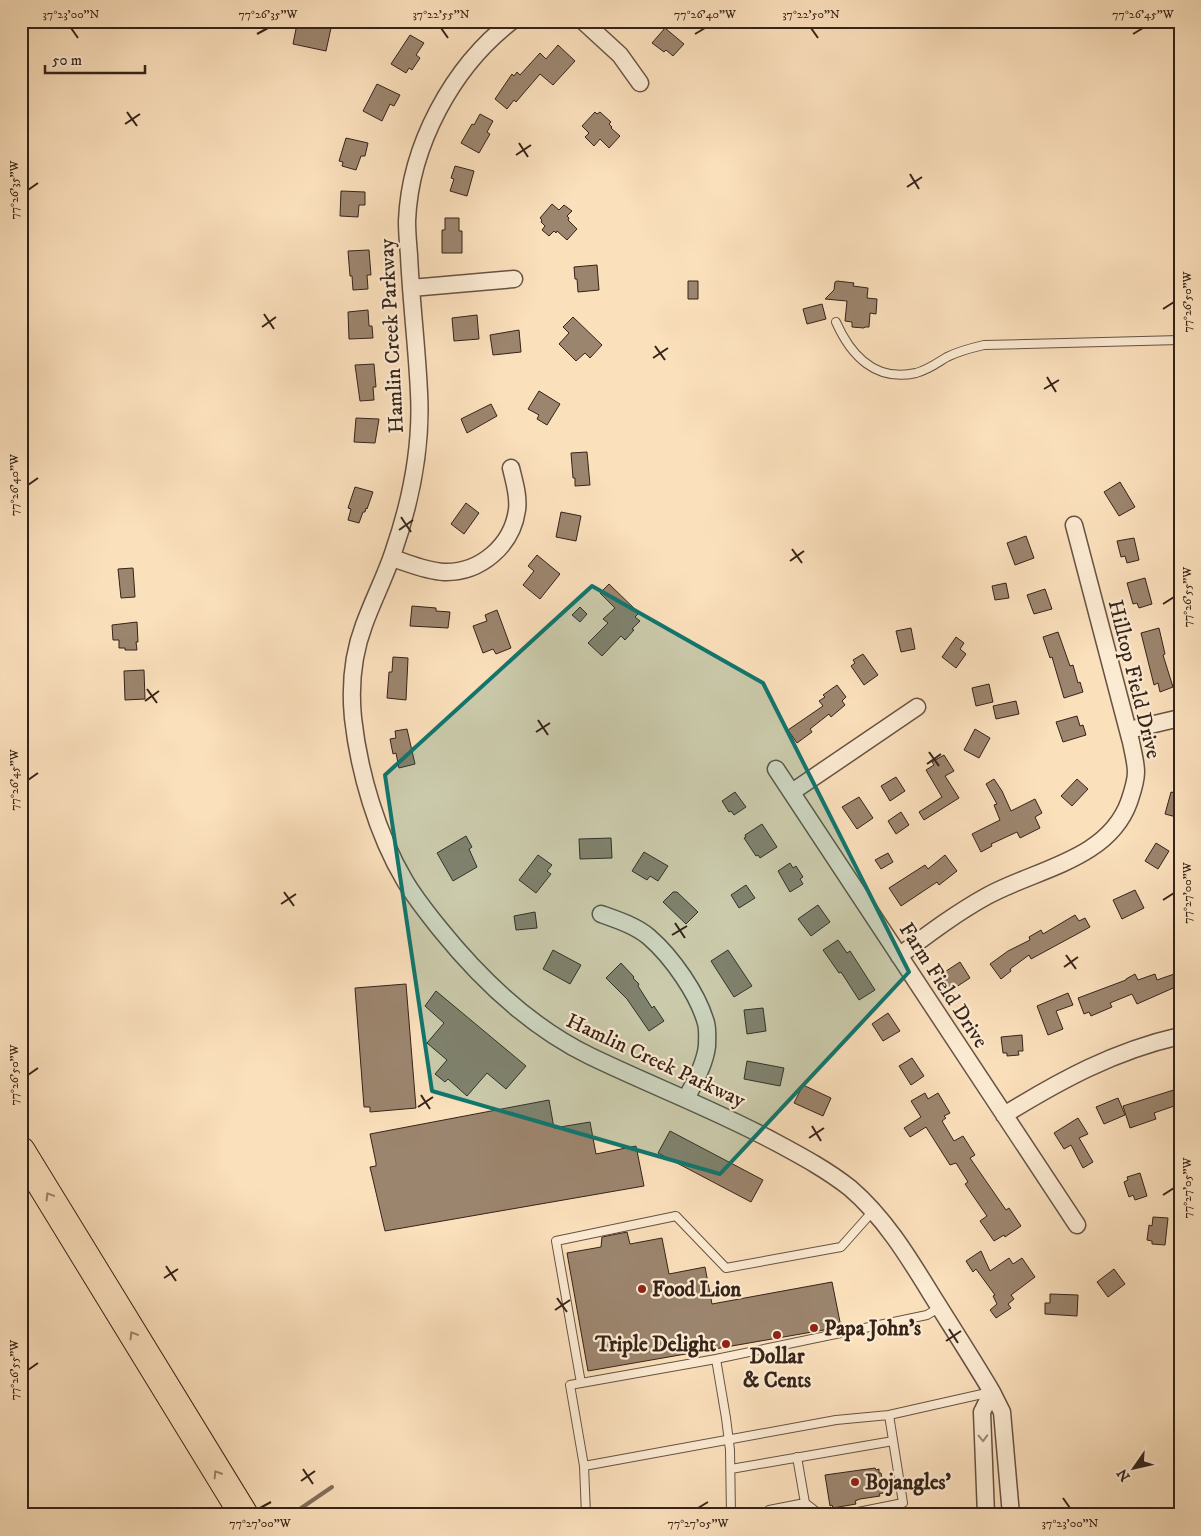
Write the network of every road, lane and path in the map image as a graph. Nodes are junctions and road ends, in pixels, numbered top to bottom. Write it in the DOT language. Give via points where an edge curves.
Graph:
graph roads {
  1 [pos="512,21"];
  2 [pos="582,21"];
  3 [pos="640,83"];
  4 [pos="514,279"];
  5 [pos="410,288"];
  6 [pos="836,322"];
  7 [pos="1180,340"];
  8 [pos="511,468"];
  9 [pos="1074,525"];
  10 [pos="392,558"];
  11 [pos="918,707"];
  12 [pos="1180,718"];
  13 [pos="1129,730"];
  14 [pos="776,769"];
  15 [pos="792,792"];
  16 [pos="602,914"];
  17 [pos="899,956"];
  18 [pos="1180,1036"];
  19 [pos="686,1099"];
  20 [pos="1004,1115"];
  21 [pos="21,1151"];
  22 [pos="873,1211"];
  23 [pos="1076,1225"];
  24 [pos="940,1307"];
  25 [pos="716,1359"];
  26 [pos="581,1383"];
  27 [pos="992,1392"];
  28 [pos="889,1415"];
  29 [pos="729,1440"];
  30 [pos="893,1441"];
  31 [pos="797,1457"];
  32 [pos="584,1466"];
  33 [pos="731,1469"];
  34 [pos="805,1503"];
  35 [pos="769,1510"];
  36 [pos="244,1515"];
  37 [pos="586,1515"];
  38 [pos="731,1515"];
  39 [pos="824,1515"];
  40 [pos="843,1515"];
  41 [pos="986,1515"];
  42 [pos="1011,1515"];
  1 -- 5 [label="street, Hamlin Creek Parkway" via="482,48 459,76 436,113 422,148 407,220"];
  2 -- 3 [label="street" via="620,55"];
  4 -- 5 [label="street"];
  5 -- 10 [label="street, Hamlin Creek Parkway" via="420,394 419,434 408,508"];
  6 -- 7 [label="lane" via="850,346 875,371 899,375 917,373 962,350 984,345"];
  8 -- 10 [label="street" via="517,509 512,528 486,561 467,570 443,572"];
  9 -- 13 [label="street, Hilltop Field Drive"];
  10 -- 19 [label="street, Hamlin Creek Parkway" via="362,628 355,657 352,694 353,718 368,792 383,838 405,881 428,914 505,1000 539,1026 588,1056"];
  11 -- 15 [label="street"];
  12 -- 13 [label="street"];
  13 -- 17 [label="street, Hilltop Field Drive" via="1136,773 1127,809 1113,831 1082,854 987,896"];
  14 -- 15 [label="street, Farm Field Drive"];
  15 -- 17 [label="street, Farm Field Drive"];
  16 -- 19 [label="street" via="648,936 666,955 700,1006 707,1025 707,1048"];
  17 -- 20 [label="street, Farm Field Drive"];
  18 -- 20 [label="street" via="1118,1055 1080,1071"];
  19 -- 22 [label="street, Hamlin Creek Parkway" via="814,1163"];
  20 -- 23 [label="street, Farm Field Drive"];
  36 -- 21 [label="highway, one-way"];
  22 -- 24 [label="street, Hamlin Creek Parkway" via="907,1255"];
  22 -- 26 [label="lane" via="841,1247 726,1268 676,1216 556,1241"];
  24 -- 25 [label="lane" via="927,1316"];
  24 -- 27 [label="street, Hamlin Creek Parkway"];
  25 -- 26 [label="lane"];
  25 -- 29 [label="lane"];
  26 -- 32 [label="lane" via="570,1385"];
  27 -- 28 [label="lane"];
  27 -- 41 [label="street, one-way" via="982,1412"];
  27 -- 42 [label="street, Hamlin Creek Parkway" via="1002,1412"];
  28 -- 29 [label="lane" via="842,1419"];
  28 -- 30 [label="lane"];
  29 -- 32 [label="lane"];
  29 -- 33 [label="lane"];
  30 -- 31 [label="lane"];
  30 -- 40 [label="lane" via="903,1503"];
  31 -- 33 [label="lane"];
  31 -- 34 [label="lane"];
  32 -- 37 [label="lane"];
  33 -- 38 [label="lane"];
  34 -- 35 [label="lane"];
  34 -- 39 [label="lane"];
}
